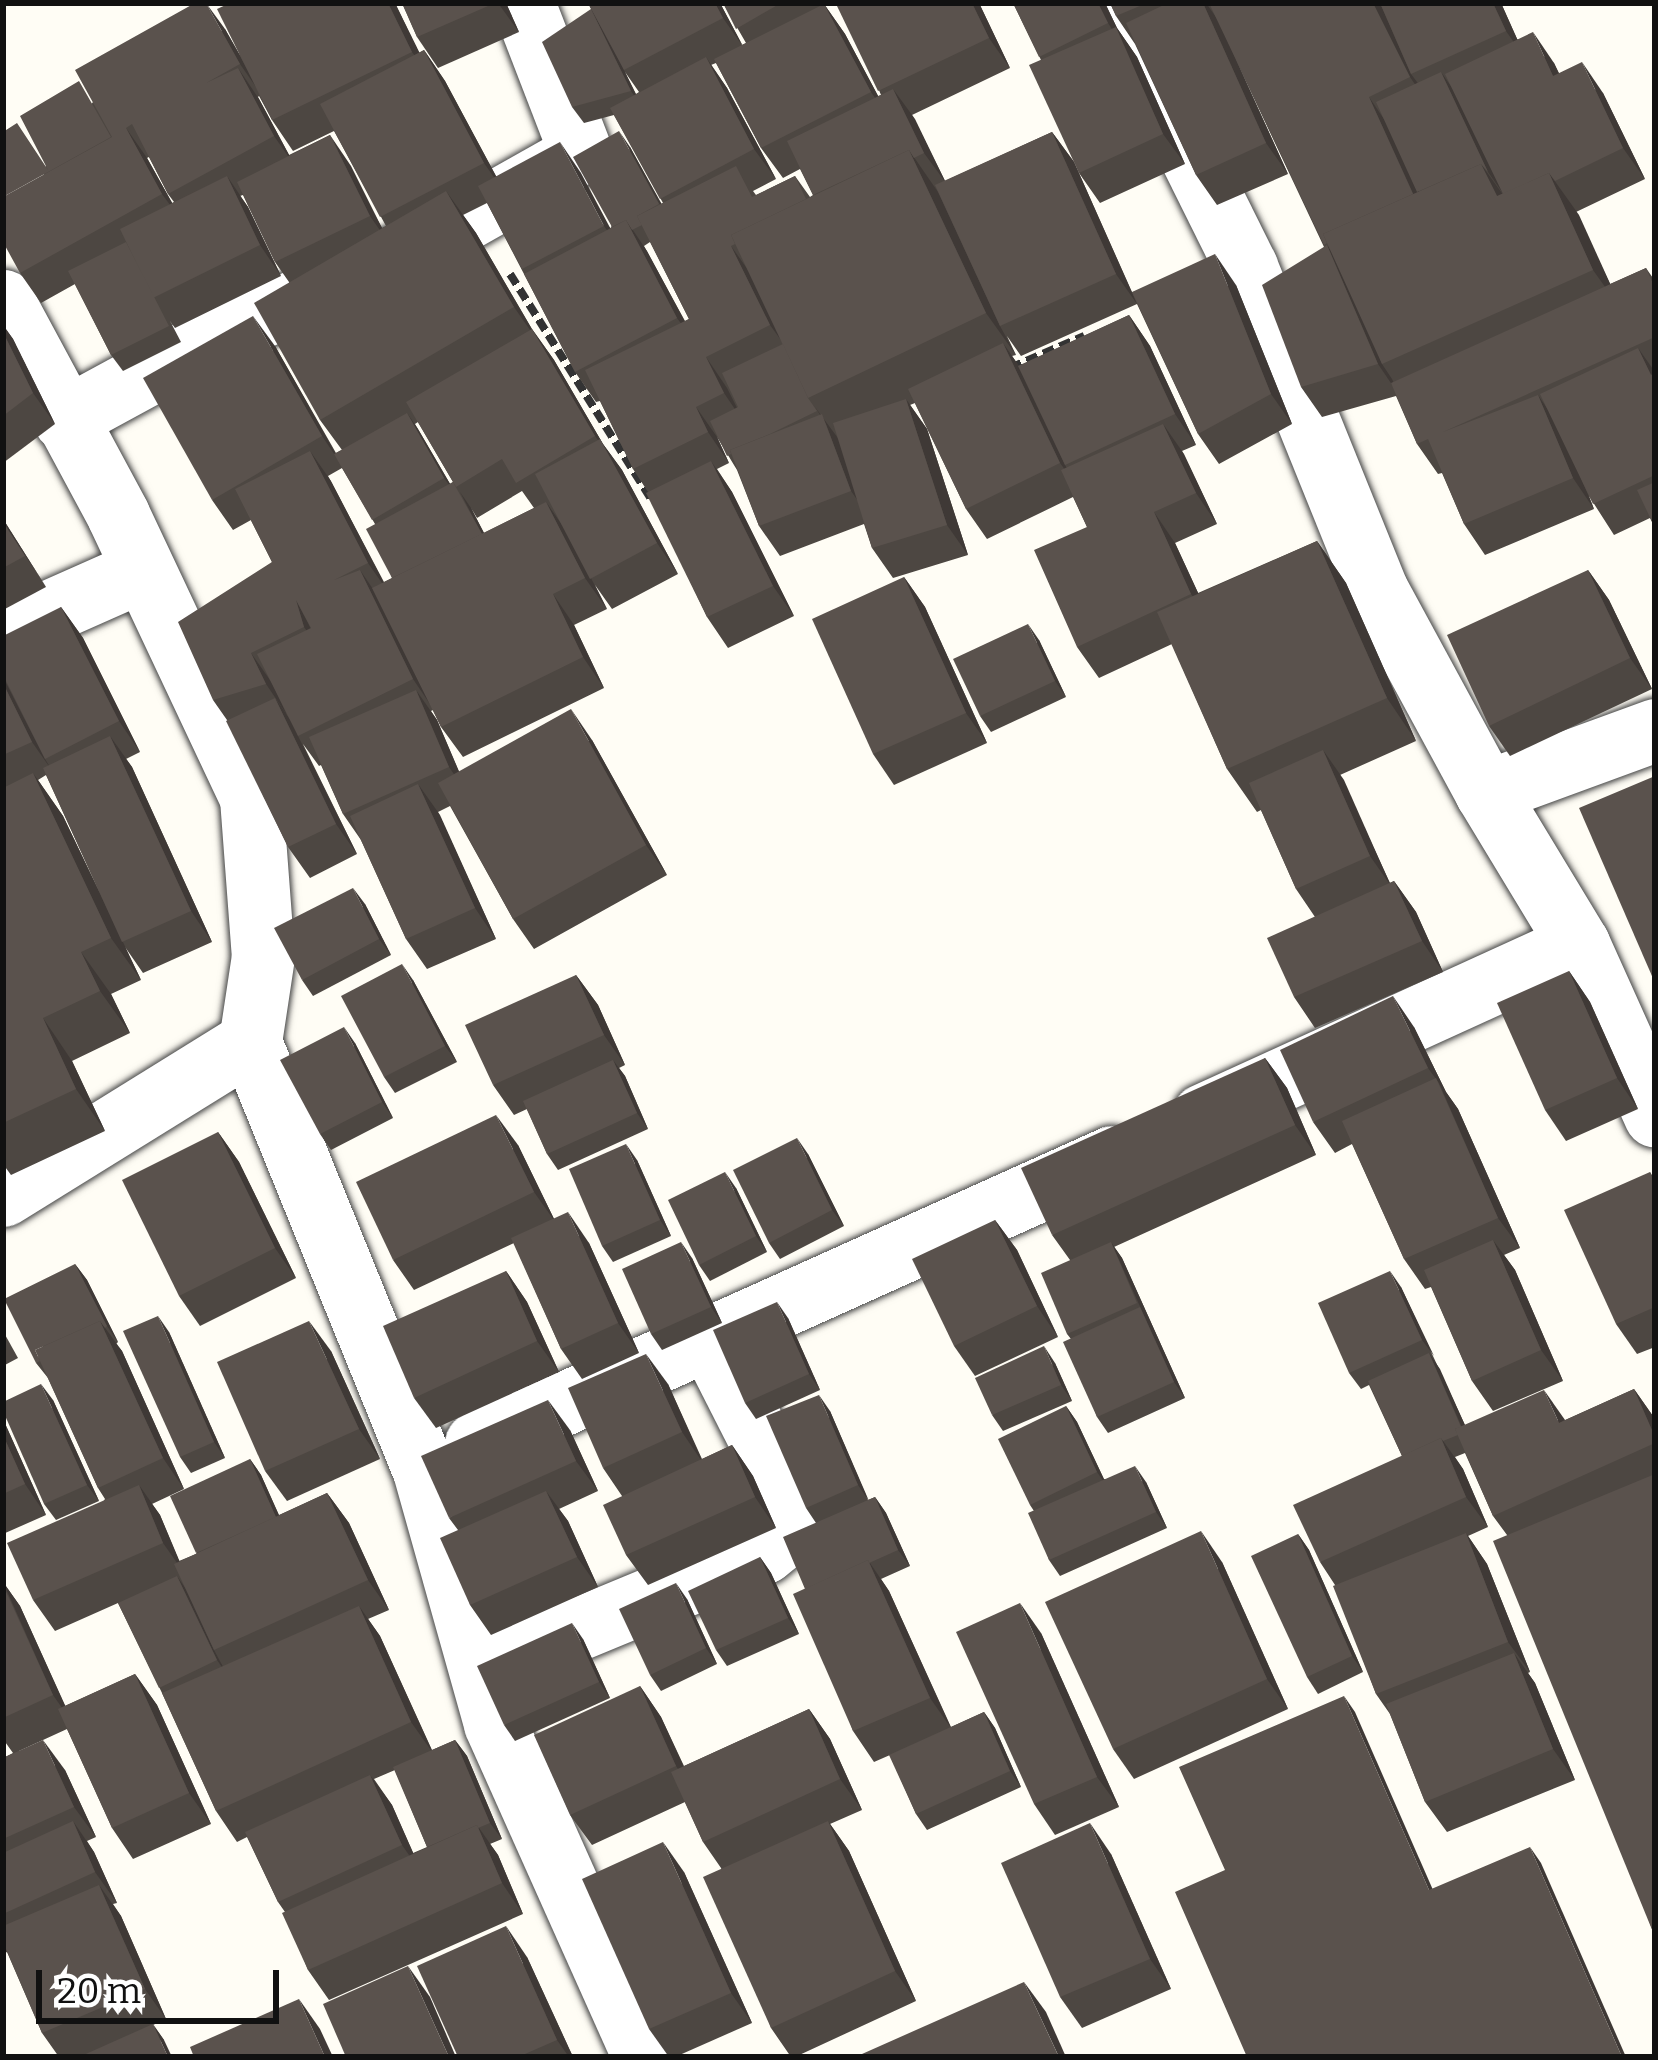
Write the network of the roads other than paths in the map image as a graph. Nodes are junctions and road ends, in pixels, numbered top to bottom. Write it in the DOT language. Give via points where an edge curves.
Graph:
graph roads {
  1 [pos="523,3"];
  2 [pos="1115,3"];
  3 [pos="644,123"];
  4 [pos="581,153"];
  5 [pos="3,301"];
  6 [pos="64,419"];
  7 [pos="143,570"];
  8 [pos="3,632"];
  9 [pos="1655,730"];
  10 [pos="1486,792"];
  11 [pos="1578,944"];
  12 [pos="250,1042"];
  13 [pos="1655,1115"];
  14 [pos="3,1195"];
  15 [pos="709,1339"];
  16 [pos="423,1467"];
  17 [pos="480,1670"];
  18 [pos="644,2057"];
  1 -- 4 [label="street"];
  2 -- 10 [label="street" via="1246,268 1376,591"];
  3 -- 4 [label="street"];
  4 -- 6 [label="street" via="476,215 215,337"];
  5 -- 6 [label="street"];
  6 -- 7 [label="street"];
  7 -- 8 [label="street"];
  7 -- 12 [label="street" via="250,798 263,956"];
  9 -- 10 [label="street"];
  10 -- 11 [label="street"];
  11 -- 13 [label="street"];
  11 -- 15 [label="street"];
  12 -- 14 [label="street"];
  12 -- 16 [label="street"];
  15 -- 16 [label="street"];
  15 -- 17 [label="street" via="785,1490 790,1531 764,1552"];
  16 -- 17 [label="street"];
  17 -- 18 [label="street" via="495,1724"];
}
